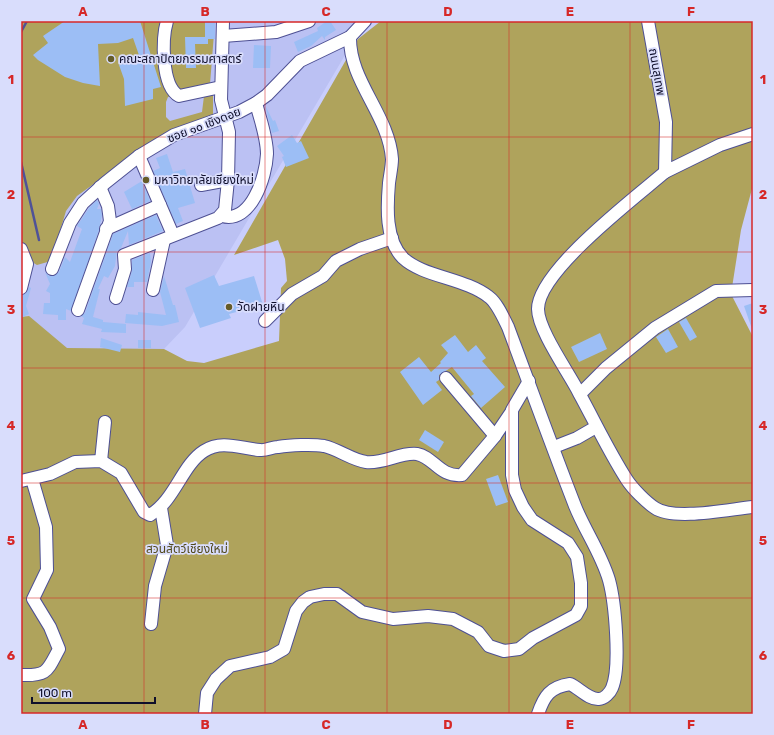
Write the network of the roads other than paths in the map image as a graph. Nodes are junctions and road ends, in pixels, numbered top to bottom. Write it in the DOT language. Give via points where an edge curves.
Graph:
graph roads {
  1 [pos="167,21"];
  2 [pos="223,21"];
  3 [pos="309,21"];
  4 [pos="365,21"];
  5 [pos="648,21"];
  6 [pos="223,36"];
  7 [pos="350,37"];
  8 [pos="221,87"];
  9 [pos="256,103"];
  10 [pos="225,117"];
  11 [pos="753,134"];
  12 [pos="139,156"];
  13 [pos="665,172"];
  14 [pos="228,180"];
  15 [pos="201,185"];
  16 [pos="100,187"];
  17 [pos="160,205"];
  18 [pos="222,216"];
  19 [pos="106,229"];
  20 [pos="169,238"];
  21 [pos="392,238"];
  22 [pos="21,249"];
  23 [pos="52,269"];
  24 [pos="21,288"];
  25 [pos="154,290"];
  26 [pos="753,290"];
  27 [pos="116,298"];
  28 [pos="78,310"];
  29 [pos="265,321"];
  30 [pos="446,378"];
  31 [pos="529,381"];
  32 [pos="580,394"];
  33 [pos="512,410"];
  34 [pos="105,422"];
  35 [pos="596,427"];
  36 [pos="495,436"];
  37 [pos="554,447"];
  38 [pos="101,461"];
  39 [pos="27,480"];
  40 [pos="753,506"];
  41 [pos="161,508"];
  42 [pos="151,624"];
  43 [pos="21,675"];
  44 [pos="205,714"];
  45 [pos="538,714"];
  1 -- 8 [label="street" via="164,40 165,66 171,88 179,96"];
  2 -- 6 [label="street"];
  3 -- 6 [label="street" via="276,32"];
  4 -- 7 [label="street, ซอย ๑๐ เชิงดอย"];
  5 -- 13 [label="street, ถนนสุเทพ" via="666,122"];
  6 -- 8 [label="street"];
  7 -- 9 [label="street, ซอย ๑๐ เชิงดอย" via="300,61"];
  7 -- 21 [label="street" via="349,49 352,59 388,140 392,158 388,216"];
  8 -- 10 [label="street"];
  9 -- 10 [label="street, ซอย ๑๐ เชิงดอย"];
  9 -- 18 [label="street" via="267,155 261,186 242,212 228,218"];
  10 -- 12 [label="street, ซอย ๑๐ เชิงดอย" via="174,135"];
  10 -- 14 [label="street" via="229,132"];
  11 -- 13 [label="street" via="720,145"];
  12 -- 16 [label="street, ซอย ๑๐ เชิงดอย"];
  12 -- 17 [label="street"];
  13 -- 32 [label="street" via="569,255 544,289 538,309 542,328"];
  14 -- 15 [label="street"];
  14 -- 18 [label="street" via="228,198"];
  16 -- 19 [label="street" via="110,213"];
  16 -- 23 [label="street, ซอย ๑๐ เชิงดอย" via="82,203 70,223"];
  17 -- 19 [label="street"];
  17 -- 20 [label="street"];
  18 -- 20 [label="street"];
  19 -- 28 [label="street"];
  20 -- 25 [label="street"];
  20 -- 27 [label="street" via="124,255 124,269"];
  21 -- 29 [label="street" via="336,261 323,276 292,294"];
  21 -- 31 [label="street" via="400,254 413,265 452,279 489,297 508,327"];
  22 -- 24 [label="street" via="28,264"];
  26 -- 32 [label="street" via="716,292 655,328 606,368"];
  30 -- 36 [label="street"];
  31 -- 33 [label="street"];
  31 -- 37 [label="street"];
  32 -- 35 [label="street"];
  33 -- 36 [label="street"];
  33 -- 44 [label="street" via="511,460 515,490 532,520 568,543 577,558 581,606 576,615 533,638 519,649 504,651 489,646 478,632 453,619 428,616 393,619 362,612 337,594 310,597 296,611 284,649 270,657 230,666 216,679 207,693"];
  34 -- 38 [label="street"];
  35 -- 37 [label="street"];
  35 -- 40 [label="street" via="628,482 655,509 680,515"];
  36 -- 41 [label="street" via="462,475 451,476 419,454 408,453 389,460 366,462 323,446 261,450 239,445 224,445 204,450"];
  37 -- 45 [label="street" via="576,507 594,542 609,581 614,609 616,665 612,689 606,696 598,700 588,697 570,684 559,686 544,698"];
  38 -- 39 [label="street" via="75,462 50,474"];
  38 -- 41 [label="street" via="121,473 144,512 150,515"];
  39 -- 43 [label="street" via="46,527 47,570 33,599 50,627 59,649 48,668 38,676"];
  41 -- 42 [label="street" via="167,545 155,586"];
}
